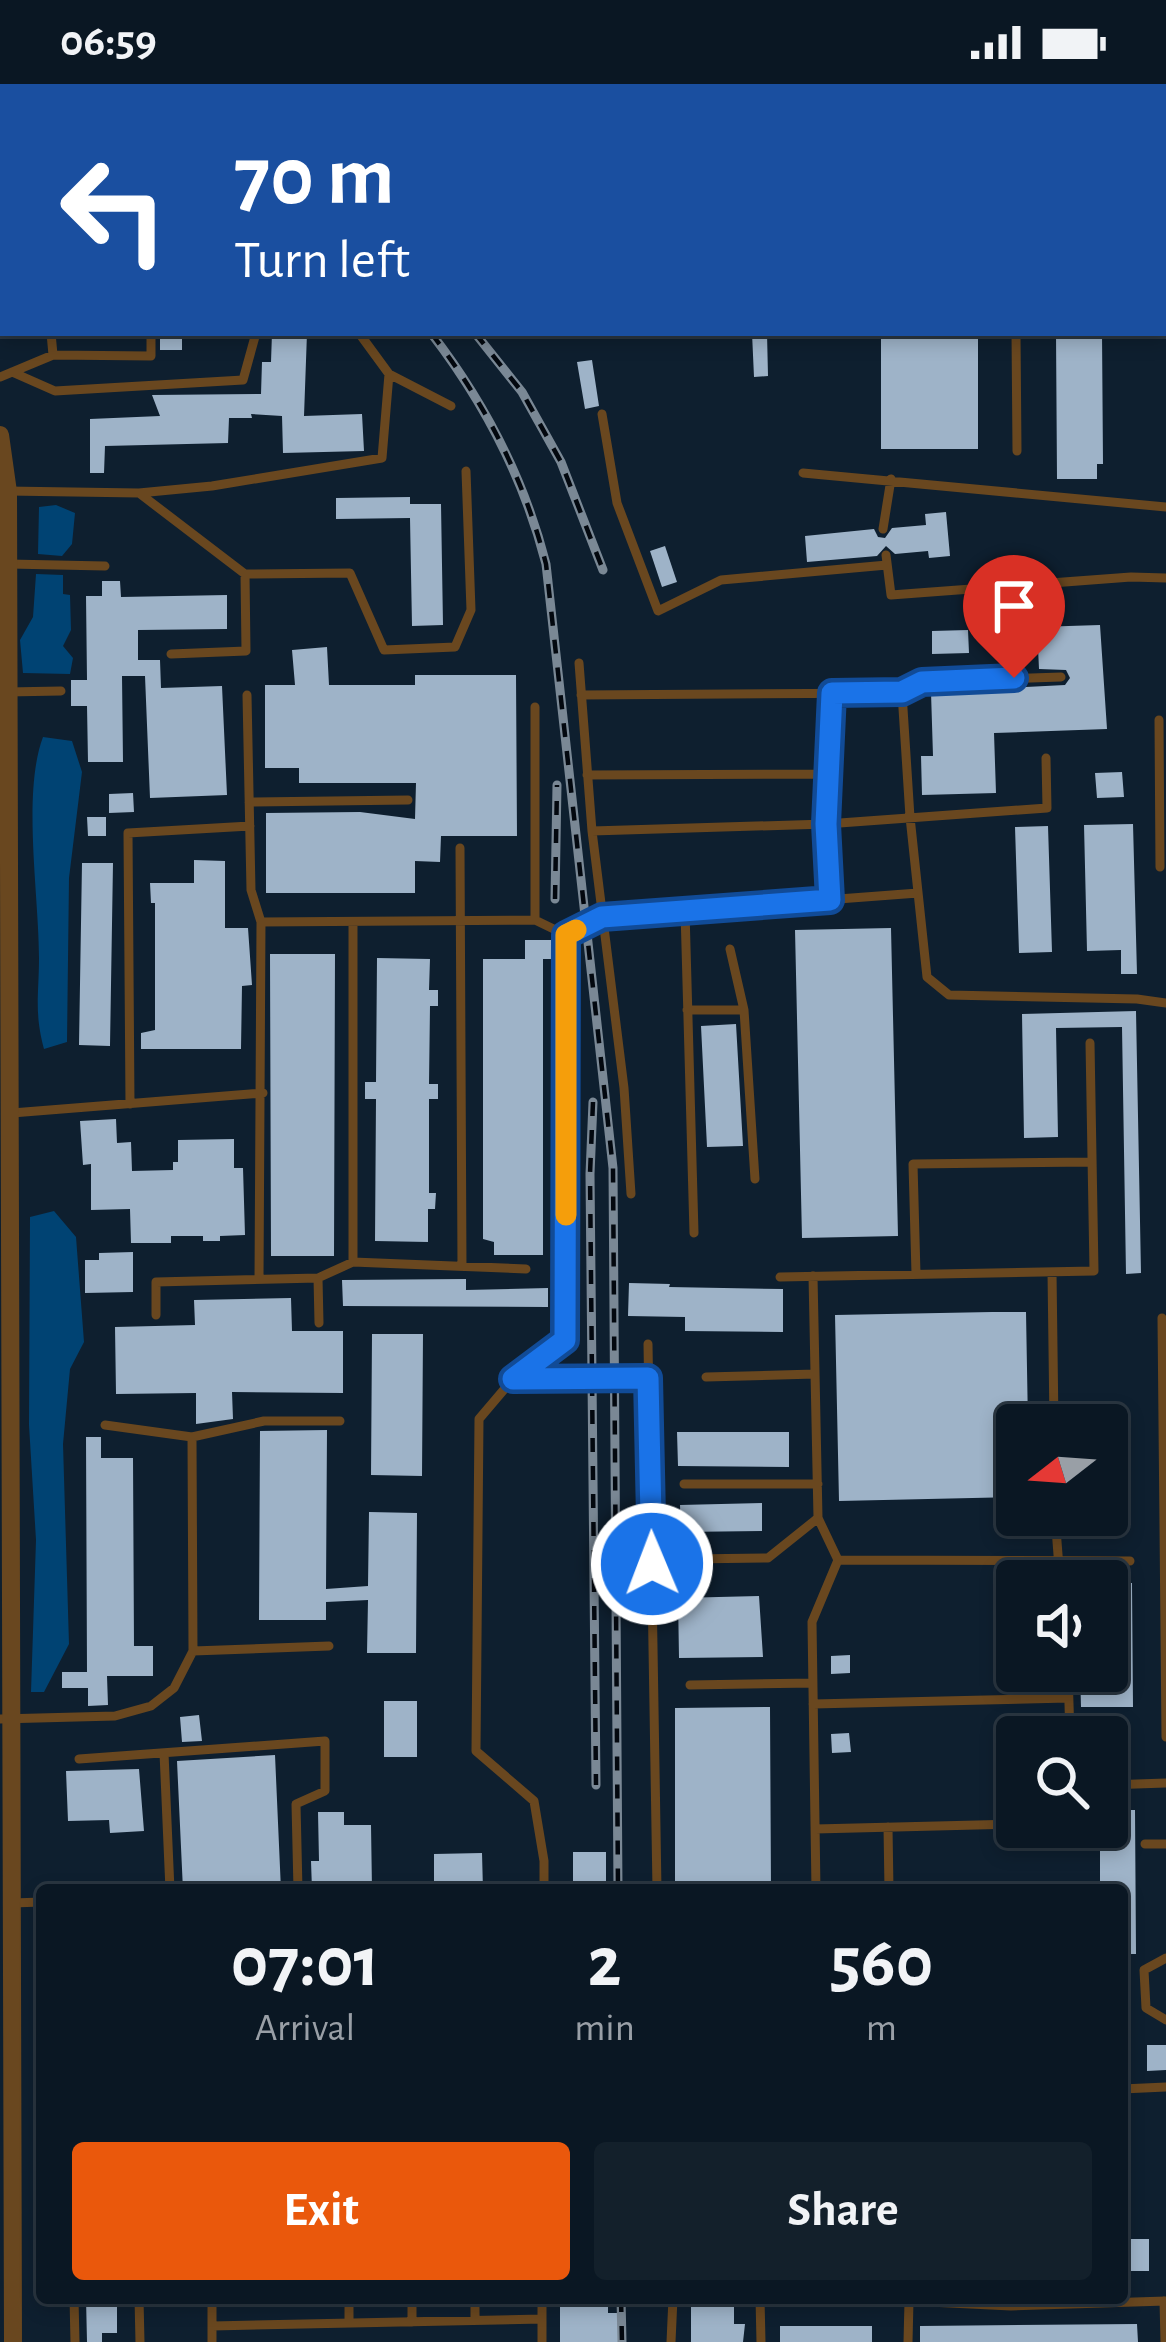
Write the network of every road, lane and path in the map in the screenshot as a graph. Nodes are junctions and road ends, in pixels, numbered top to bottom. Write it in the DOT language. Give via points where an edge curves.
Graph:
graph roads {
  1 [pos="51,336"];
  2 [pos="152,336"];
  3 [pos="255,336"];
  4 [pos="361,336"];
  5 [pos="1016,336"];
  6 [pos="52,355"];
  7 [pos="12,372"];
  8 [pos="389,374"];
  9 [pos="0,377"];
  10 [pos="451,406"];
  11 [pos="602,414"];
  12 [pos="0,435"];
  13 [pos="1017,451"];
  14 [pos="466,471"];
  15 [pos="803,473"];
  16 [pos="891,479"];
  17 [pos="4,489"];
  18 [pos="139,493"];
  19 [pos="1166,507"];
  20 [pos="883,529"];
  21 [pos="4,562"];
  22 [pos="105,566"];
  23 [pos="245,574"];
  24 [pos="1166,578"];
  25 [pos="3,632"];
  26 [pos="171,654"];
  27 [pos="579,663"];
  28 [pos="1061,676"];
  29 [pos="61,691"];
  30 [pos="3,692"];
  31 [pos="902,692"];
  32 [pos="832,693"];
  33 [pos="247,694"];
  34 [pos="581,695"];
  35 [pos="535,707"];
  36 [pos="1160,720"];
  37 [pos="1046,758"];
  38 [pos="829,774"];
  39 [pos="587,776"];
  40 [pos="408,800"];
  41 [pos="249,802"];
  42 [pos="910,817"];
  43 [pos="826,824"];
  44 [pos="250,826"];
  45 [pos="592,831"];
  46 [pos="460,848"];
  47 [pos="1160,867"];
  48 [pos="918,893"];
  49 [pos="830,900"];
  50 [pos="4,902"];
  51 [pos="685,911"];
  52 [pos="602,917"];
  53 [pos="535,920"];
  54 [pos="460,921"];
  55 [pos="261,922"];
  56 [pos="353,922"];
  57 [pos="566,935"];
  58 [pos="730,949"];
  59 [pos="1166,1003"];
  60 [pos="688,1010"];
  61 [pos="744,1010"];
  62 [pos="1090,1042"];
  63 [pos="263,1094"];
  64 [pos="130,1104"];
  65 [pos="12,1112"];
  66 [pos="1092,1162"];
  67 [pos="754,1178"];
  68 [pos="631,1194"];
  69 [pos="694,1233"];
  70 [pos="353,1262"];
  71 [pos="462,1266"];
  72 [pos="526,1269"];
  73 [pos="1052,1272"];
  74 [pos="916,1274"];
  75 [pos="780,1276"];
  76 [pos="813,1276"];
  77 [pos="318,1278"];
  78 [pos="259,1279"];
  79 [pos="6,1307"];
  80 [pos="156,1316"];
  81 [pos="1162,1318"];
  82 [pos="319,1322"];
  83 [pos="648,1344"];
  84 [pos="815,1374"];
  85 [pos="706,1376"];
  86 [pos="648,1378"];
  87 [pos="513,1379"];
  88 [pos="1054,1404"];
  89 [pos="6,1419"];
  90 [pos="340,1421"];
  91 [pos="105,1425"];
  92 [pos="192,1437"];
  93 [pos="684,1484"];
  94 [pos="818,1484"];
  95 [pos="818,1518"];
  96 [pos="1055,1536"];
  97 [pos="689,1559"];
  98 [pos="838,1560"];
  99 [pos="996,1560"];
  100 [pos="1056,1560"];
  101 [pos="1166,1622"];
  102 [pos="329,1646"];
  103 [pos="193,1651"];
  104 [pos="813,1683"];
  105 [pos="690,1685"];
  106 [pos="1069,1692"];
  107 [pos="1069,1698"];
  108 [pos="813,1704"];
  109 [pos="1069,1716"];
  110 [pos="6,1719"];
  111 [pos="1166,1737"];
  112 [pos="164,1753"];
  113 [pos="79,1759"];
  114 [pos="1166,1783"];
  115 [pos="1128,1784"];
  116 [pos="6,1791"];
  117 [pos="996,1824"];
  118 [pos="6,1827"];
  119 [pos="888,1827"];
  120 [pos="815,1829"];
  121 [pos="1145,1844"];
  122 [pos="1166,1844"];
  123 [pos="6,1858"];
  124 [pos="170,1884"];
  125 [pos="298,1884"];
  126 [pos="544,1884"];
  127 [pos="657,1884"];
  128 [pos="816,1884"];
  129 [pos="889,1884"];
  130 [pos="36,1902"];
  131 [pos="12,1903"];
  132 [pos="6,1958"];
  133 [pos="1166,1958"];
  134 [pos="1166,2020"];
  135 [pos="1166,2087"];
  136 [pos="1128,2089"];
  137 [pos="6,2122"];
  138 [pos="6,2199"];
  139 [pos="1165,2301"];
  140 [pos="1128,2302"];
  141 [pos="74,2304"];
  142 [pos="139,2304"];
  143 [pos="212,2304"];
  144 [pos="349,2304"];
  145 [pos="412,2304"];
  146 [pos="475,2304"];
  147 [pos="542,2304"];
  148 [pos="673,2304"];
  149 [pos="760,2304"];
  150 [pos="909,2304"];
  151 [pos="970,2304"];
  152 [pos="1073,2304"];
  153 [pos="542,2319"];
  154 [pos="475,2320"];
  155 [pos="412,2322"];
  156 [pos="349,2323"];
  157 [pos="212,2326"];
  158 [pos="13,2342"];
  159 [pos="75,2342"];
  160 [pos="140,2342"];
  161 [pos="212,2342"];
  162 [pos="542,2342"];
  163 [pos="671,2342"];
  164 [pos="761,2342"];
  165 [pos="908,2342"];
  166 [pos="1165,2342"];
  1 -- 6 [label="lane"];
  2 -- 6 [label="lane" via="152,356"];
  3 -- 7 [label="lane" via="243,380 55,391"];
  4 -- 8 [label="lane"];
  5 -- 13 [label="lane"];
  6 -- 7 [label="lane"];
  7 -- 9 [label="lane"];
  8 -- 10 [label="lane"];
  8 -- 18 [label="lane" via="382,458"];
  11 -- 24 [label="lane" via="617,503 658,611 721,580 887,560 891,596"];
  12 -- 17 [label="street"];
  14 -- 23 [label="lane" via="471,610 455,647 384,650 350,572"];
  15 -- 16 [label="lane"];
  16 -- 19 [label="lane"];
  16 -- 20 [label="lane"];
  17 -- 18 [label="lane"];
  17 -- 21 [label="street"];
  18 -- 23 [label="lane"];
  21 -- 22 [label="lane"];
  21 -- 25 [label="street"];
  23 -- 26 [label="lane" via="246,651"];
  25 -- 30 [label="street"];
  27 -- 34 [label="lane"];
  28 -- 31 [label="lane" via="922,682"];
  29 -- 30 [label="lane"];
  30 -- 50 [label="street"];
  31 -- 32 [label="lane"];
  31 -- 42 [label="lane"];
  32 -- 34 [label="lane"];
  32 -- 38 [label="lane"];
  33 -- 41 [label="lane"];
  34 -- 39 [label="lane"];
  35 -- 53 [label="lane"];
  36 -- 47 [label="lane"];
  37 -- 42 [label="lane" via="1047,808"];
  38 -- 39 [label="lane"];
  38 -- 43 [label="lane"];
  39 -- 45 [label="lane"];
  40 -- 41 [label="lane"];
  41 -- 44 [label="lane"];
  42 -- 43 [label="lane"];
  42 -- 48 [label="lane"];
  43 -- 45 [label="lane"];
  43 -- 49 [label="lane"];
  44 -- 55 [label="lane" via="251,890"];
  44 -- 64 [label="lane" via="128,832"];
  45 -- 52 [label="lane"];
  46 -- 54 [label="lane"];
  48 -- 49 [label="lane"];
  48 -- 59 [label="lane" via="927,977 949,995"];
  49 -- 51 [label="lane"];
  50 -- 65 [label="street"];
  51 -- 52 [label="lane"];
  51 -- 60 [label="lane"];
  52 -- 57 [label="lane"];
  52 -- 68 [label="lane"];
  53 -- 54 [label="lane"];
  53 -- 57 [label="lane"];
  54 -- 56 [label="lane"];
  54 -- 71 [label="lane"];
  55 -- 56 [label="lane"];
  55 -- 63 [label="lane"];
  56 -- 70 [label="lane"];
  57 -- 87 [label="lane" via="565,1340"];
  58 -- 61 [label="lane"];
  60 -- 61 [label="lane"];
  60 -- 69 [label="lane"];
  61 -- 67 [label="lane"];
  62 -- 66 [label="lane"];
  63 -- 64 [label="lane"];
  63 -- 78 [label="lane"];
  64 -- 65 [label="lane"];
  65 -- 79 [label="street"];
  66 -- 73 [label="lane" via="1094,1271"];
  66 -- 74 [label="lane" via="914,1164"];
  70 -- 71 [label="lane"];
  70 -- 77 [label="lane"];
  71 -- 72 [label="lane"];
  73 -- 74 [label="lane"];
  73 -- 88 [label="lane"];
  74 -- 76 [label="lane"];
  75 -- 76 [label="lane"];
  76 -- 84 [label="lane"];
  77 -- 78 [label="lane"];
  77 -- 82 [label="lane"];
  78 -- 80 [label="lane" via="156,1282"];
  79 -- 89 [label="street"];
  81 -- 101 [label="lane"];
  83 -- 86 [label="lane"];
  84 -- 85 [label="lane"];
  84 -- 94 [label="lane"];
  86 -- 87 [label="lane"];
  86 -- 127 [label="lane"];
  87 -- 126 [label="lane" via="479,1419 476,1751 534,1801"];
  89 -- 110 [label="street"];
  90 -- 92 [label="lane" via="264,1421"];
  91 -- 92 [label="lane"];
  92 -- 103 [label="lane"];
  93 -- 94 [label="lane"];
  94 -- 95 [label="lane"];
  95 -- 97 [label="lane" via="768,1558"];
  95 -- 98 [label="lane"];
  96 -- 100 [label="lane"];
  98 -- 99 [label="lane"];
  98 -- 104 [label="lane" via="812,1622"];
  101 -- 111 [label="lane"];
  102 -- 103 [label="lane"];
  103 -- 110 [label="lane" via="174,1688 151,1706 115,1716"];
  104 -- 105 [label="lane"];
  104 -- 108 [label="lane"];
  106 -- 107 [label="lane"];
  107 -- 108 [label="lane"];
  107 -- 109 [label="lane"];
  108 -- 120 [label="lane"];
  110 -- 116 [label="street"];
  112 -- 113 [label="lane"];
  112 -- 124 [label="lane"];
  112 -- 125 [label="lane" via="325,1741 325,1791 296,1804"];
  114 -- 115 [label="lane"];
  116 -- 118 [label="street"];
  117 -- 119 [label="lane"];
  118 -- 123 [label="street"];
  119 -- 120 [label="lane"];
  119 -- 129 [label="lane"];
  120 -- 128 [label="lane"];
  121 -- 122 [label="lane"];
  123 -- 131 [label="street"];
  130 -- 131 [label="lane"];
  131 -- 132 [label="street"];
  132 -- 137 [label="street"];
  133 -- 134 [label="lane" via="1144,1970 1145,2008"];
  135 -- 136 [label="lane"];
  137 -- 138 [label="street"];
  138 -- 158 [label="street"];
  139 -- 140 [label="lane"];
  139 -- 166 [label="lane"];
  141 -- 159 [label="lane"];
  142 -- 160 [label="lane"];
  143 -- 157 [label="lane"];
  144 -- 156 [label="lane"];
  145 -- 155 [label="lane"];
  146 -- 154 [label="lane"];
  147 -- 153 [label="lane"];
  148 -- 163 [label="lane"];
  149 -- 164 [label="lane"];
  150 -- 165 [label="lane"];
  151 -- 152 [label="lane"];
  153 -- 154 [label="lane"];
  153 -- 162 [label="lane"];
  154 -- 155 [label="lane"];
  155 -- 156 [label="lane"];
  156 -- 157 [label="lane"];
  157 -- 161 [label="lane"];
}
